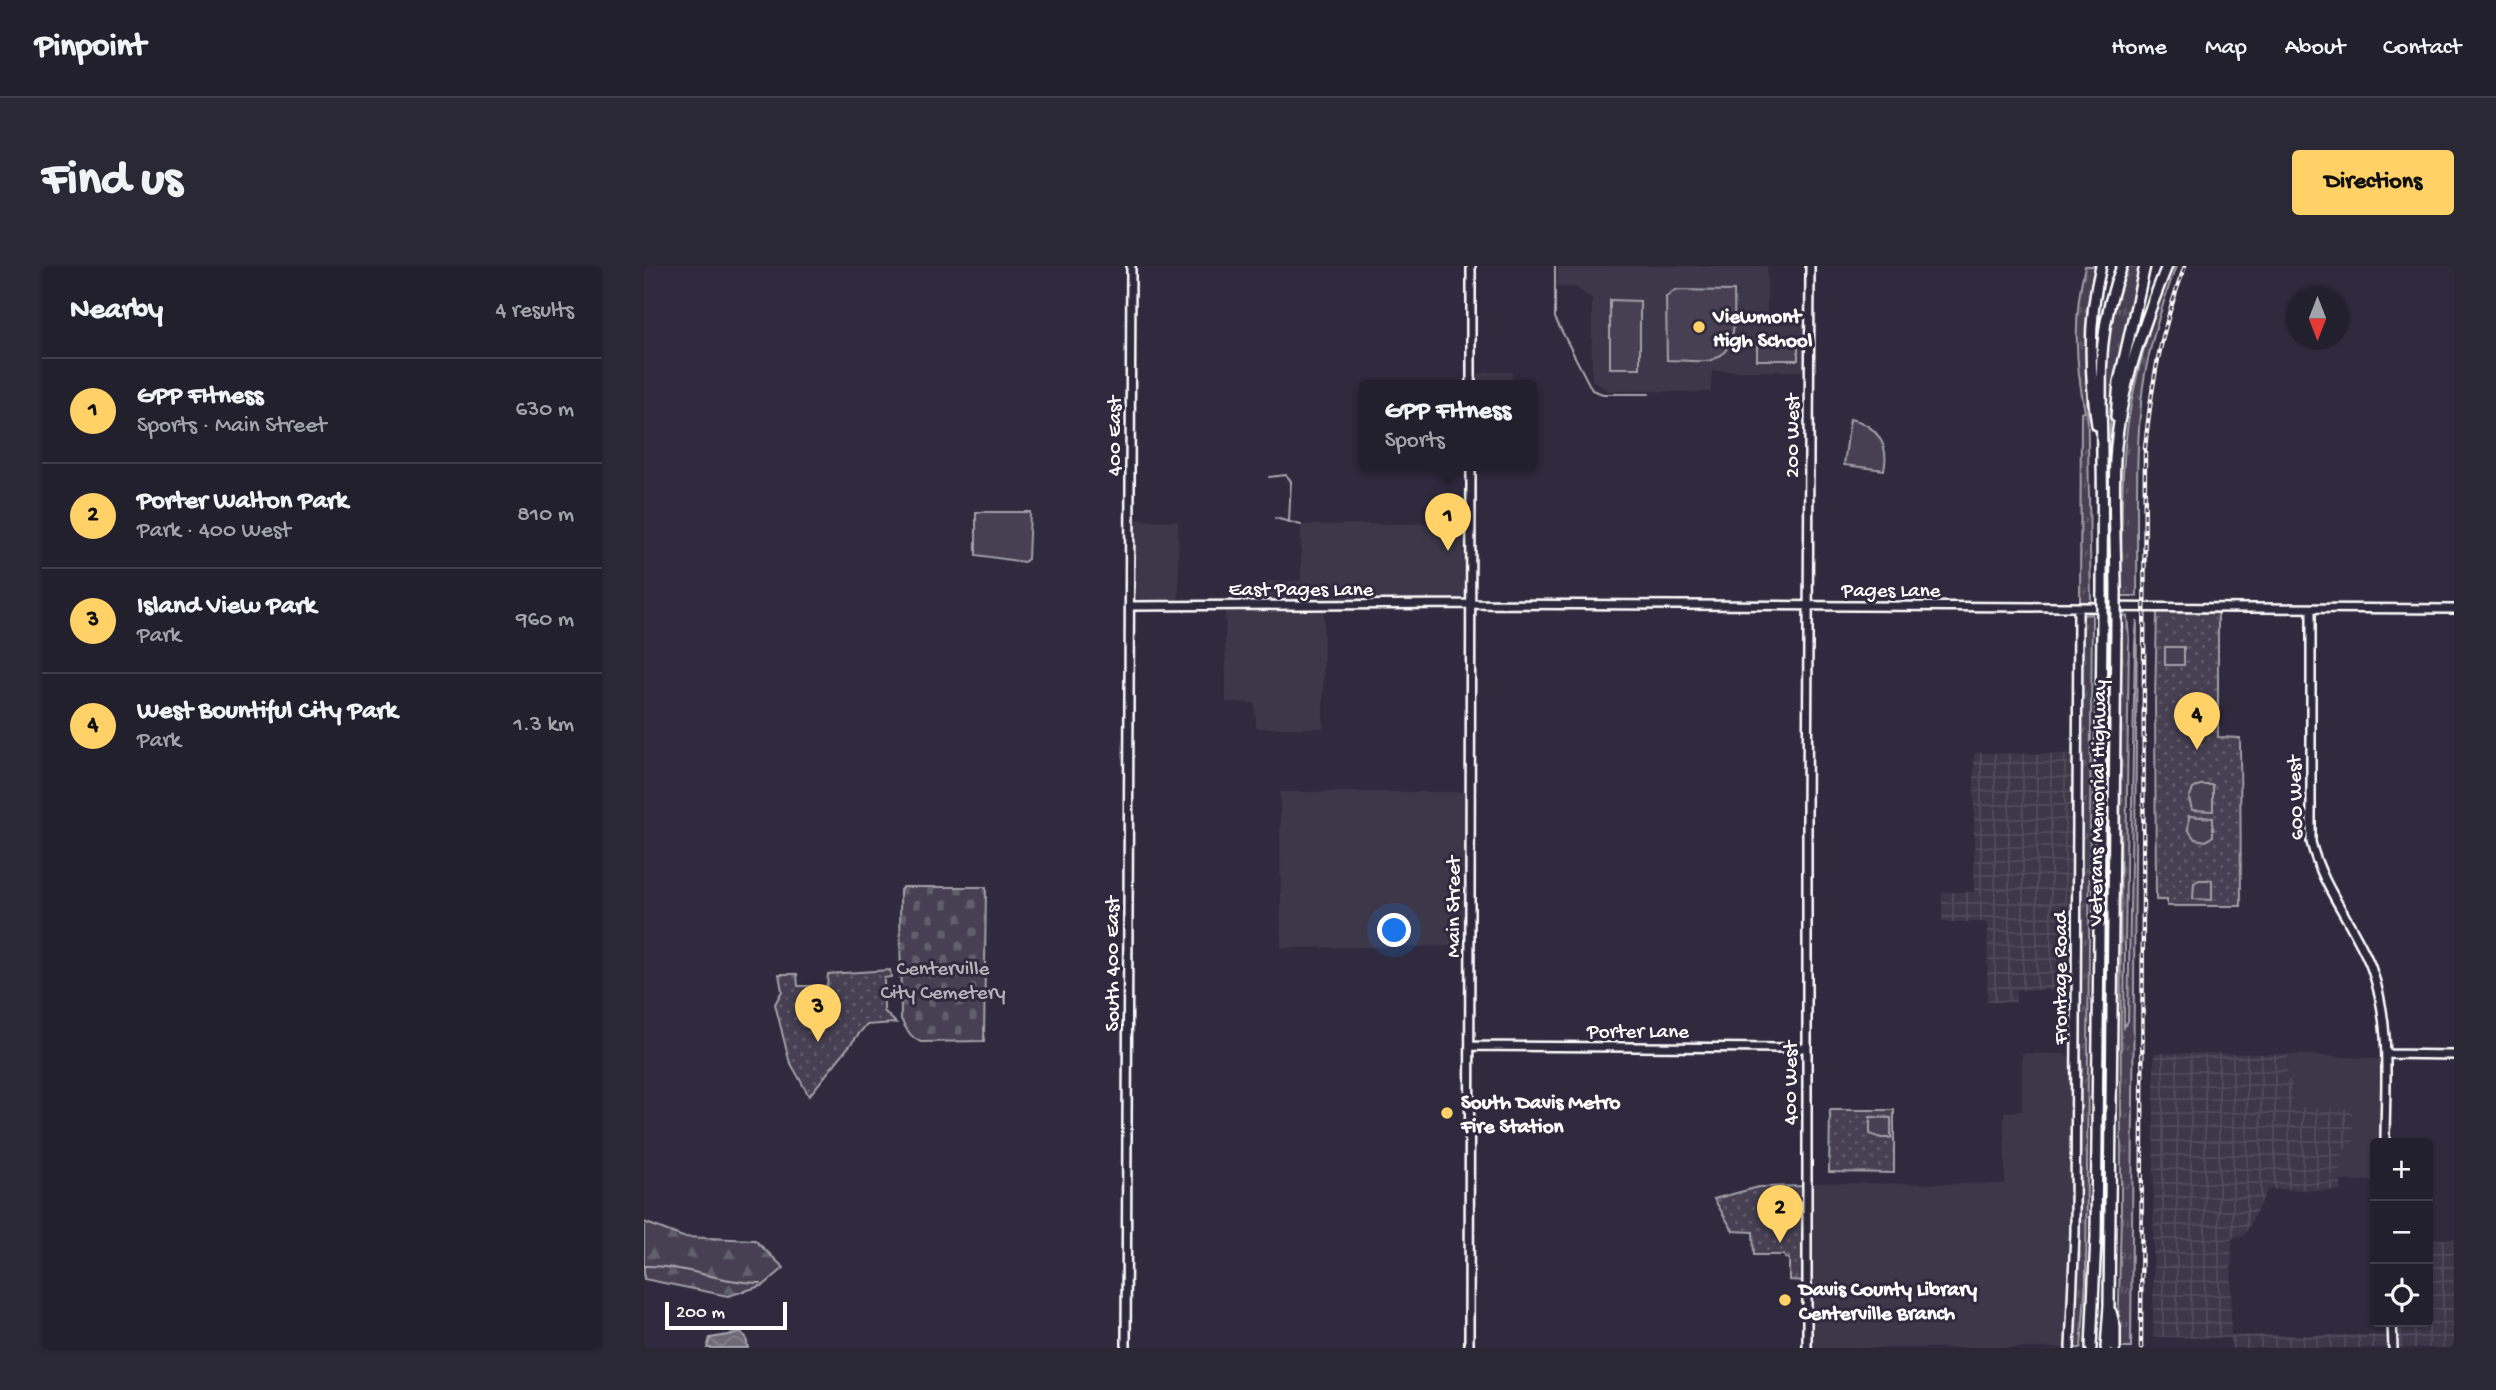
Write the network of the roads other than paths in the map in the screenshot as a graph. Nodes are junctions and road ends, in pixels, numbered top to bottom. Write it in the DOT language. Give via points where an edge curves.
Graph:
graph roads {
  1 [pos="1131,266"];
  2 [pos="1471,266"];
  3 [pos="1810,266"];
  4 [pos="2101,266"];
  5 [pos="2122,266"];
  6 [pos="2145,266"];
  7 [pos="2167,266"];
  8 [pos="1471,380"];
  9 [pos="2115,457"];
  10 [pos="2102,461"];
  11 [pos="1471,471"];
  12 [pos="1471,604"];
  13 [pos="1130,606"];
  14 [pos="1808,606"];
  15 [pos="2078,608"];
  16 [pos="2312,609"];
  17 [pos="2454,609"];
  18 [pos="1807,819"];
  19 [pos="1470,1046"];
  20 [pos="1807,1048"];
  21 [pos="2386,1054"];
  22 [pos="2454,1055"];
  23 [pos="2385,1138"];
  24 [pos="2109,1306"];
  25 [pos="2392,1327"];
  26 [pos="1126,1348"];
  27 [pos="1469,1348"];
  28 [pos="1807,1348"];
  29 [pos="2070,1348"];
  30 [pos="2089,1348"];
  31 [pos="2106,1348"];
  32 [pos="2115,1348"];
  33 [pos="2393,1348"];
  1 -- 13 [label="street, 400 East"];
  2 -- 8 [label="street"];
  3 -- 14 [label="street, 200 West"];
  4 -- 10 [label="highway" via="2092,311 2091,356"];
  5 -- 10 [label="highway, Veterans Memorial Highway" via="2108,304 2101,348"];
  6 -- 9 [label="highway" via="2119,382"];
  7 -- 9 [label="highway, Veterans Memorial Highway" via="2132,360"];
  9 -- 24 [label="highway, Veterans Memorial Highway, bridge"];
  10 -- 30 [label="highway, Veterans Memorial Highway, bridge" via="2096,1237"];
  11 -- 12 [label="street, Main Street"];
  12 -- 13 [label="street, East Pages Lane"];
  12 -- 14 [label="street, Pages Lane"];
  12 -- 19 [label="street, Main Street"];
  13 -- 26 [label="street, South 400 East"];
  14 -- 15 [label="street, Pages Lane"];
  14 -- 18 [label="street, 200 West"];
  15 -- 16 [label="street, Pages Lane"];
  15 -- 29 [label="street, Frontage Road" via="2075,1240"];
  16 -- 17 [label="street, Pages Lane"];
  16 -- 21 [label="street, 600 West" via="2311,842 2315,860 2371,968 2382,1006"];
  18 -- 20 [label="street, 400 West"];
  19 -- 20 [label="street, Porter Lane"];
  19 -- 27 [label="street, Main Street"];
  20 -- 28 [label="street, 400 West"];
  21 -- 22 [label="street"];
  21 -- 23 [label="street, 600 West"];
  24 -- 31 [label="highway, Veterans Memorial Highway"];
  24 -- 32 [label="highway"];
  25 -- 33 [label="street"];
}
